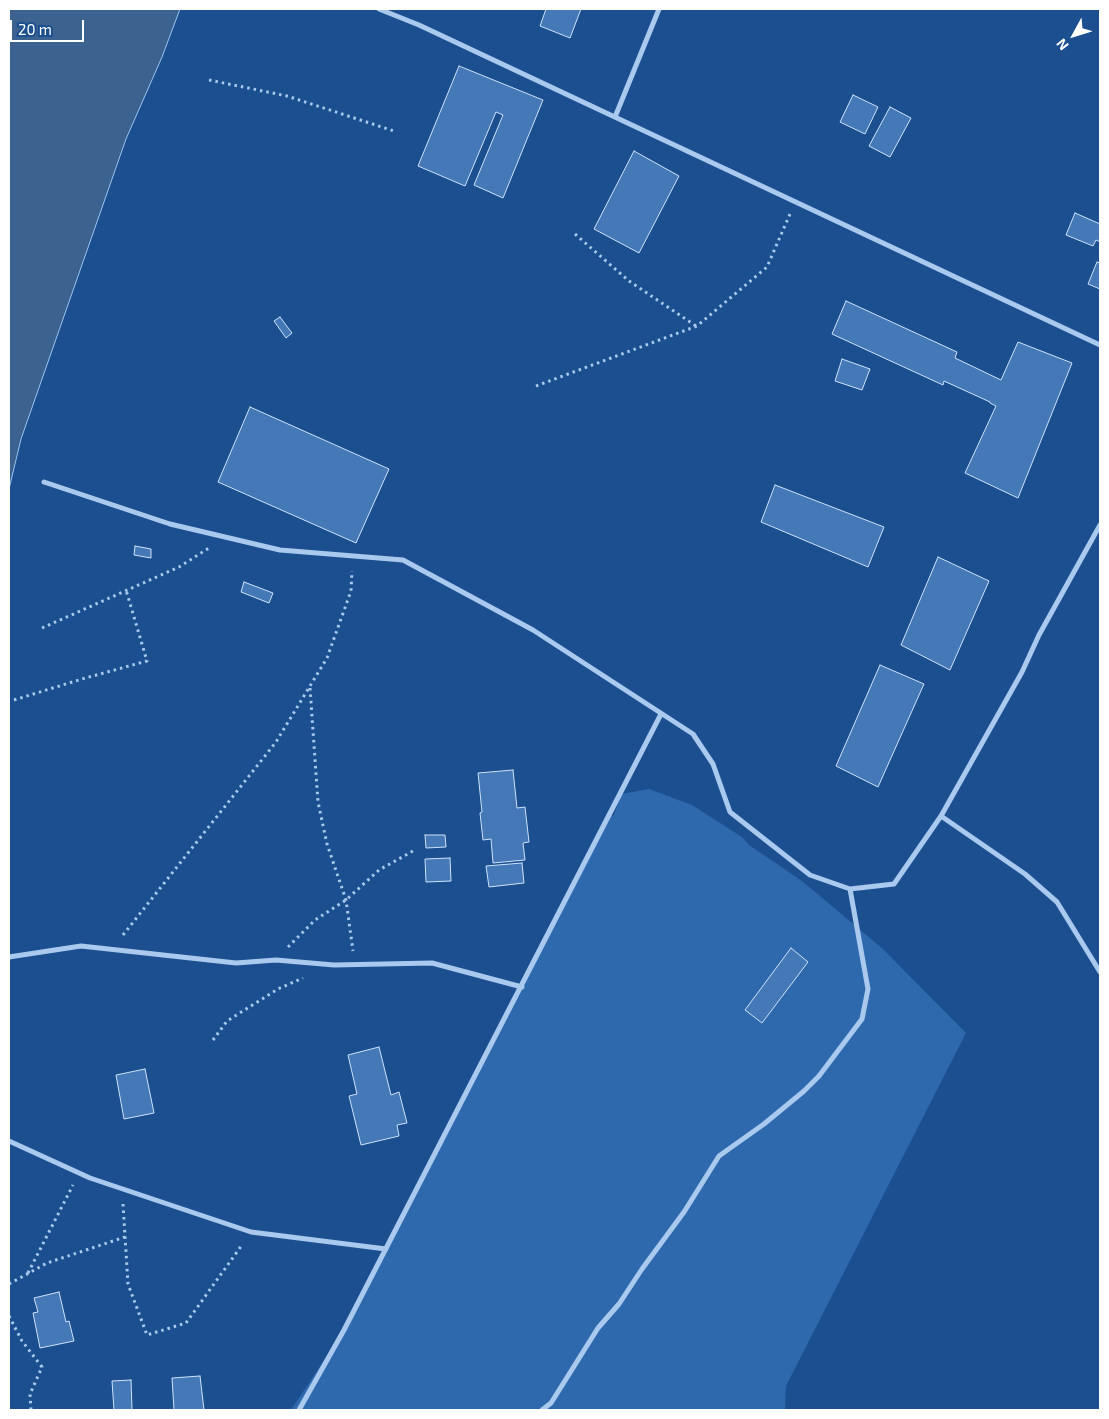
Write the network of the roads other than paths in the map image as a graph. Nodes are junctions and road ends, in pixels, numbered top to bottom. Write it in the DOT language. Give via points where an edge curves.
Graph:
graph roads {
  1 [pos="379,9"];
  2 [pos="659,9"];
  3 [pos="615,117"];
  4 [pos="1100,345"];
  5 [pos="44,482"];
  6 [pos="1100,525"];
  7 [pos="662,714"];
  8 [pos="941,816"];
  9 [pos="850,889"];
  10 [pos="9,957"];
  11 [pos="1100,972"];
  12 [pos="522,987"];
  13 [pos="9,1141"];
  14 [pos="386,1249"];
  15 [pos="299,1410"];
  16 [pos="542,1410"];
  1 -- 3 [label="street"];
  2 -- 3 [label="street"];
  3 -- 4 [label="street"];
  5 -- 7 [label="street" via="170,524 280,550 403,560 533,630"];
  6 -- 8 [label="street"];
  7 -- 9 [label="street" via="693,734 713,764 730,812 810,875"];
  7 -- 12 [label="street"];
  8 -- 9 [label="street" via="894,884"];
  8 -- 11 [label="street" via="1025,874 1057,902"];
  9 -- 16 [label="street" via="868,989 862,1019 804,1091 719,1156 684,1212 619,1304 598,1328 551,1403"];
  10 -- 12 [label="street" via="81,946 236,963 276,960 334,965 432,962"];
  12 -- 14 [label="street"];
  13 -- 14 [label="street" via="79,1173 251,1232"];
  14 -- 15 [label="street"];
}
